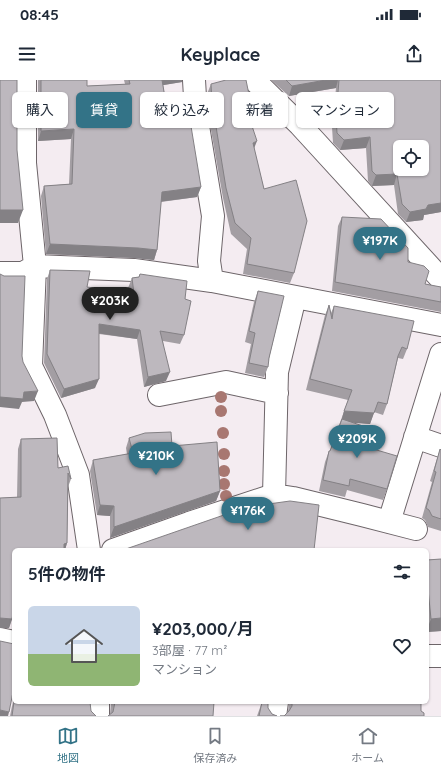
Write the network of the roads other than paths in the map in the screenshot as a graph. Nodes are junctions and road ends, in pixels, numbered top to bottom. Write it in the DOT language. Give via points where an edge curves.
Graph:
graph roads {
  1 [pos="25,80"];
  2 [pos="194,80"];
  3 [pos="254,80"];
  4 [pos="35,266"];
  5 [pos="0,273"];
  6 [pos="441,279"];
  7 [pos="212,280"];
  8 [pos="295,297"];
  9 [pos="441,325"];
  10 [pos="441,354"];
  11 [pos="277,393"];
  12 [pos="159,395"];
  13 [pos="415,437"];
  14 [pos="441,446"];
  15 [pos="274,495"];
  16 [pos="389,522"];
  17 [pos="416,529"];
  18 [pos="89,548"];
  19 [pos="119,548"];
  20 [pos="0,639"];
  21 [pos="12,642"];
  22 [pos="429,656"];
  23 [pos="441,656"];
  24 [pos="98,704"];
  25 [pos="277,704"];
  26 [pos="98,716"];
  27 [pos="275,716"];
  1 -- 4 [label="street" via="25,163"];
  2 -- 7 [label="street" via="196,114 213,216 209,261"];
  3 -- 6 [label="street" via="300,125"];
  4 -- 5 [label="street" via="23,273"];
  4 -- 7 [label="street" via="134,270"];
  4 -- 18 [label="street" via="31,366 55,415 78,475"];
  7 -- 8 [label="street"];
  8 -- 9 [label="street"];
  8 -- 11 [label="street" via="277,372"];
  10 -- 13 [label="street"];
  11 -- 12 [label="street" via="226,382"];
  11 -- 15 [label="street"];
  13 -- 14 [label="street"];
  13 -- 16 [label="street"];
  15 -- 16 [label="street"];
  15 -- 19 [label="street"];
  16 -- 17 [label="street"];
  20 -- 21 [label="street"];
  22 -- 23 [label="street"];
  24 -- 26 [label="street"];
  25 -- 27 [label="street"];
}
